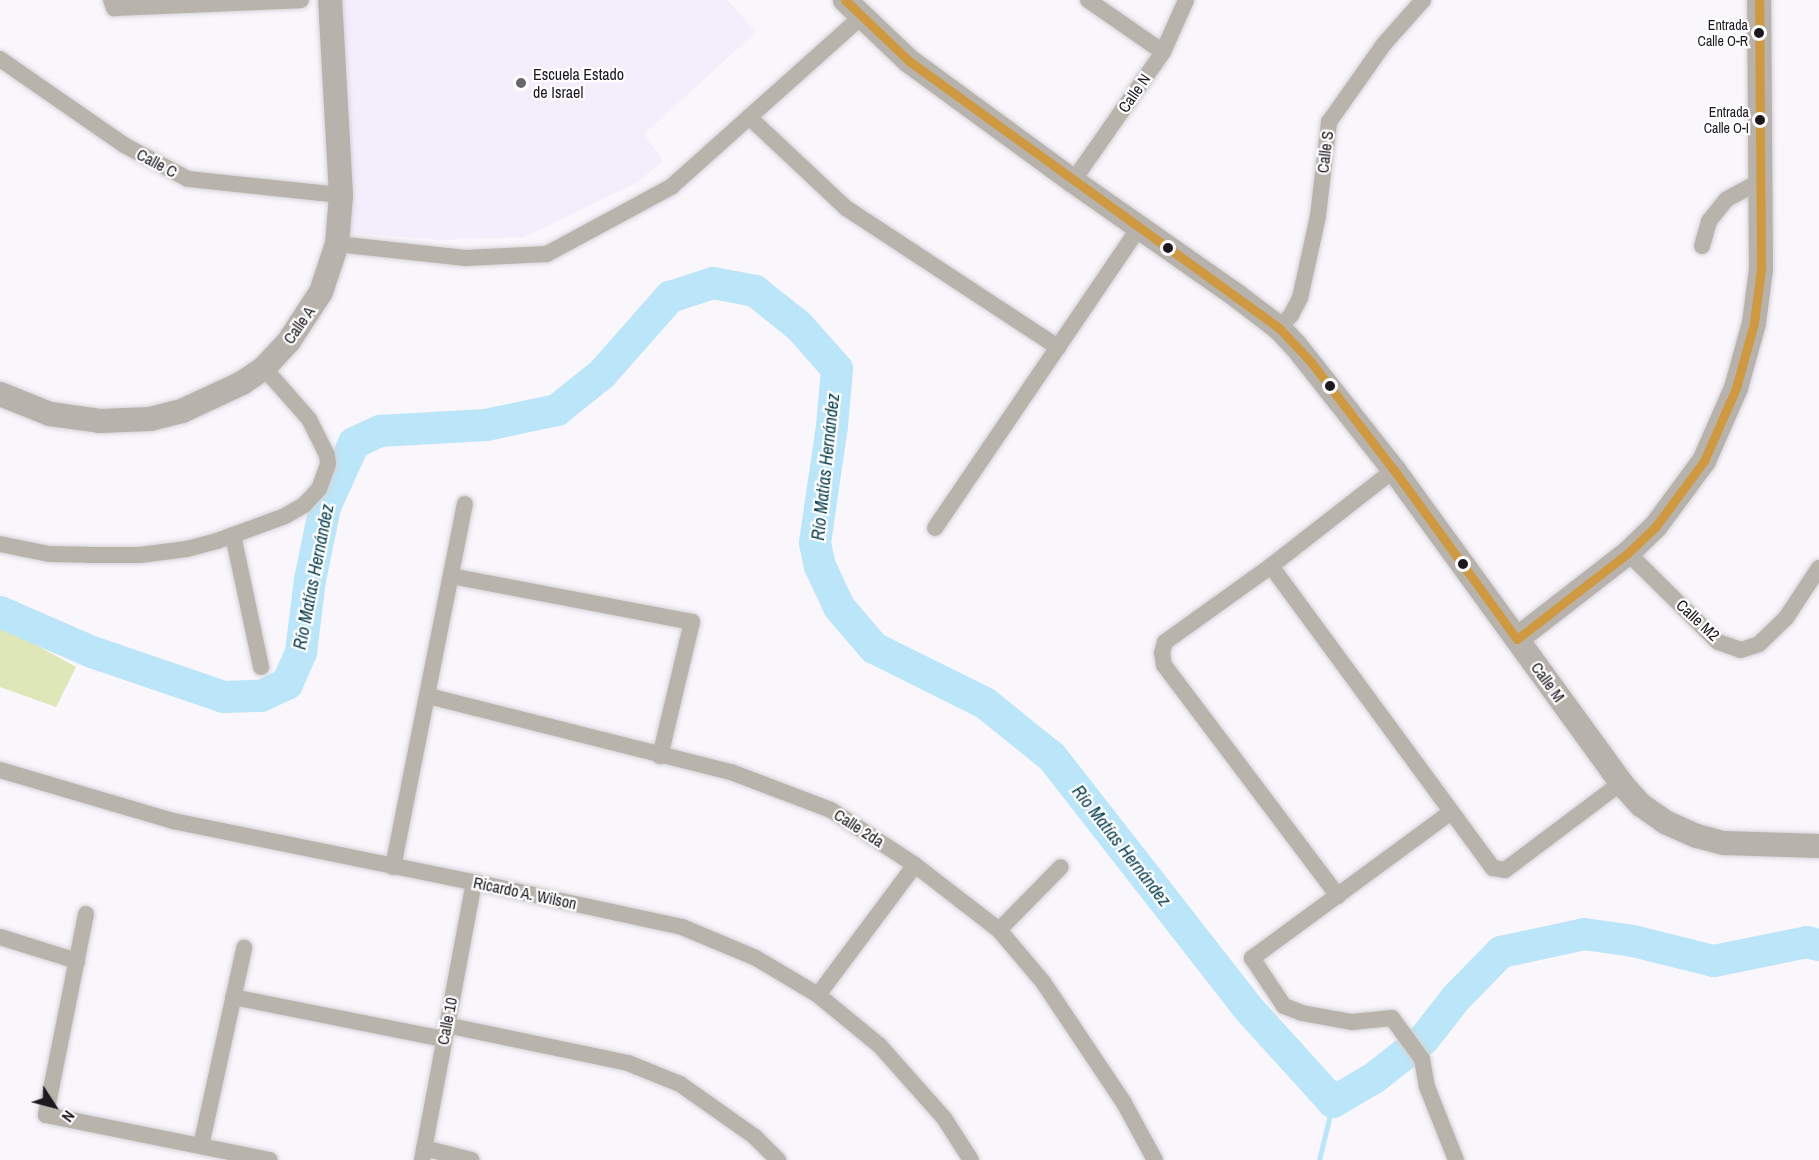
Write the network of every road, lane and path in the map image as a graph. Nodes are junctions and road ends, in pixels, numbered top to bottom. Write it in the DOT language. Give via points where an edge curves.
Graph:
graph roads {
  1 [pos="111,0"];
  2 [pos="301,0"];
  3 [pos="330,0"];
  4 [pos="1088,0"];
  5 [pos="1186,0"];
  6 [pos="1423,0"];
  7 [pos="1759,0"];
  8 [pos="853,8"];
  9 [pos="1163,52"];
  10 [pos="0,59"];
  11 [pos="749,117"];
  12 [pos="1761,181"];
  13 [pos="1073,182"];
  14 [pos="341,195"];
  15 [pos="1140,226"];
  16 [pos="338,244"];
  17 [pos="1702,246"];
  18 [pos="1279,328"];
  19 [pos="1058,347"];
  20 [pos="264,368"];
  21 [pos="0,394"];
  22 [pos="1394,470"];
  23 [pos="465,504"];
  24 [pos="935,528"];
  25 [pos="233,535"];
  26 [pos="0,543"];
  27 [pos="1628,553"];
  28 [pos="1271,566"];
  29 [pos="1819,568"];
  30 [pos="452,576"];
  31 [pos="1517,639"];
  32 [pos="261,667"];
  33 [pos="428,696"];
  34 [pos="660,756"];
  35 [pos="0,770"];
  36 [pos="1621,783"];
  37 [pos="1450,812"];
  38 [pos="1819,846"];
  39 [pos="915,865"];
  40 [pos="393,867"];
  41 [pos="1060,867"];
  42 [pos="474,882"];
  43 [pos="1338,896"];
  44 [pos="86,914"];
  45 [pos="999,930"];
  46 [pos="0,937"];
  47 [pos="244,948"];
  48 [pos="77,961"];
  49 [pos="818,995"];
  50 [pos="233,997"];
  51 [pos="445,1032"];
  52 [pos="201,1146"];
  53 [pos="423,1154"];
  54 [pos="270,1160"];
  55 [pos="471,1160"];
  56 [pos="778,1160"];
  57 [pos="971,1160"];
  58 [pos="1155,1160"];
  59 [pos="1456,1160"];
  1 -- 2 [label="street" via="114,8"];
  3 -- 14 [label="street, Calle A"];
  4 -- 9 [label="street"];
  5 -- 9 [label="street, Calle N"];
  6 -- 18 [label="street, Calle S" via="1384,44 1329,122 1318,216 1300,298"];
  7 -- 12 [label="street"];
  8 -- 11 [label="street"];
  8 -- 13 [label="street, Calle M" via="909,61"];
  9 -- 13 [label="street, Calle N"];
  10 -- 14 [label="street, Calle C" via="124,145 188,179"];
  11 -- 16 [label="street" via="671,187 547,254 465,258"];
  11 -- 19 [label="street" via="846,208"];
  12 -- 17 [label="street" via="1727,199 1709,221"];
  12 -- 27 [label="street" via="1761,269 1754,323 1736,388 1704,461 1656,526"];
  13 -- 15 [label="street, Calle M"];
  14 -- 16 [label="street, Calle A"];
  15 -- 18 [label="street, Calle M"];
  15 -- 19 [label="street"];
  16 -- 20 [label="street, Calle A" via="321,292 289,341"];
  18 -- 22 [label="street, Calle M" via="1311,362"];
  19 -- 24 [label="street"];
  20 -- 21 [label="street, Calle A" via="218,396 182,411 150,418 100,421 50,414"];
  20 -- 25 [label="street" via="309,419 324,446 328,464 319,489 304,505"];
  22 -- 28 [label="street"];
  22 -- 31 [label="street, Calle M"];
  23 -- 30 [label="street"];
  25 -- 26 [label="street" via="187,549 140,555 49,554"];
  25 -- 32 [label="street"];
  27 -- 29 [label="street, Calle M2" via="1718,642 1741,650 1759,644 1785,618"];
  27 -- 31 [label="street"];
  28 -- 37 [label="street"];
  28 -- 43 [label="street" via="1165,642 1164,664"];
  30 -- 33 [label="street"];
  30 -- 34 [label="street" via="692,622"];
  31 -- 36 [label="street, Calle M"];
  33 -- 34 [label="street, Calle 2da"];
  33 -- 40 [label="street"];
  34 -- 39 [label="street, Calle 2da" via="731,772 831,810"];
  35 -- 40 [label="street, Ricardo A. Wilson" via="173,821"];
  36 -- 37 [label="street" via="1504,870 1492,868"];
  36 -- 38 [label="street, Calle M" via="1657,816 1696,836 1724,843"];
  37 -- 43 [label="street"];
  39 -- 45 [label="street, Calle 2da"];
  39 -- 49 [label="street"];
  40 -- 42 [label="street, Ricardo A. Wilson"];
  41 -- 45 [label="street"];
  42 -- 49 [label="street, Ricardo A. Wilson" via="682,927 756,958"];
  42 -- 51 [label="street, Calle 10"];
  43 -- 59 [label="street" via="1252,958 1284,1006 1352,1022 1392,1018 1422,1064"];
  44 -- 48 [label="street"];
  45 -- 58 [label="street, Calle 2da" via="1043,982 1124,1103"];
  46 -- 48 [label="street"];
  47 -- 50 [label="street"];
  48 -- 52 [label="street" via="46,1115"];
  49 -- 57 [label="street, Ricardo A. Wilson" via="880,1046 944,1118"];
  50 -- 51 [label="street"];
  50 -- 52 [label="street"];
  51 -- 53 [label="street, Calle 10"];
  51 -- 56 [label="street" via="628,1063 680,1084 755,1137"];
  52 -- 54 [label="street"];
  53 -- 55 [label="street"];
}
